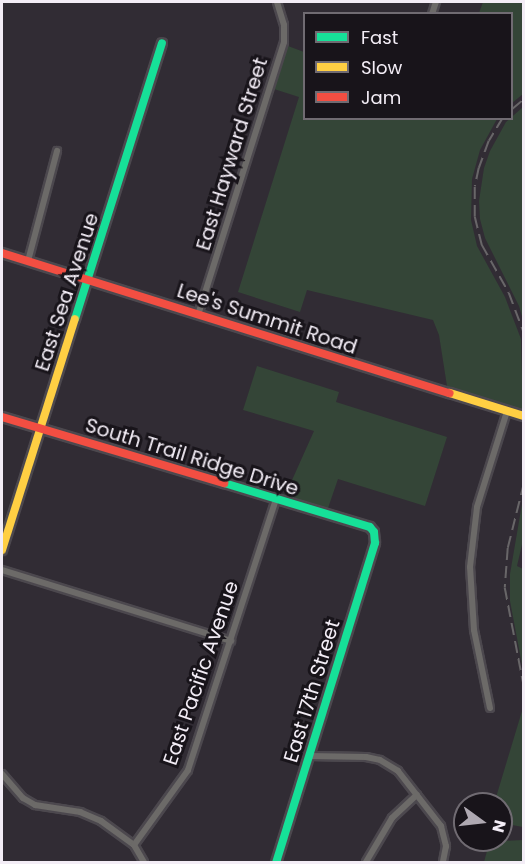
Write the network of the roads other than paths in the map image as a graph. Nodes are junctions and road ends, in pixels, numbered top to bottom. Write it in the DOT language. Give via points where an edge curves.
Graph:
graph roads {
  1 [pos="277,2"];
  2 [pos="162,43"];
  3 [pos="57,151"];
  4 [pos="2,254"];
  5 [pos="28,261"];
  6 [pos="87,279"];
  7 [pos="198,315"];
  8 [pos="507,411"];
  9 [pos="524,416"];
  10 [pos="2,417"];
  11 [pos="40,429"];
  12 [pos="276,499"];
  13 [pos="372,530"];
  14 [pos="2,550"];
  15 [pos="2,570"];
  16 [pos="231,641"];
  17 [pos="490,708"];
  18 [pos="309,756"];
  19 [pos="2,774"];
  20 [pos="417,795"];
  21 [pos="134,845"];
  22 [pos="144,862"];
  23 [pos="276,862"];
  24 [pos="366,862"];
  25 [pos="444,862"];
  1 -- 7 [label="street, East Hayward Street" via="284,42"];
  2 -- 6 [label="street, East Sea Avenue"];
  3 -- 5 [label="street"];
  4 -- 5 [label="street, Lee's Summit Road"];
  5 -- 6 [label="street, Lee's Summit Road"];
  6 -- 7 [label="street, Lee's Summit Road"];
  6 -- 11 [label="street, East Sea Avenue"];
  7 -- 8 [label="street, Lee's Summit Road"];
  8 -- 9 [label="street, Lee's Summit Road"];
  8 -- 17 [label="street" via="477,507 470,567 474,630"];
  10 -- 11 [label="street, South Trail Ridge Drive"];
  11 -- 12 [label="street, South Trail Ridge Drive"];
  11 -- 14 [label="street, East Sea Avenue"];
  12 -- 13 [label="street, South Trail Ridge Drive"];
  12 -- 16 [label="street, East Pacific Avenue"];
  13 -- 18 [label="street, East 17th Street" via="375,543"];
  15 -- 16 [label="street"];
  16 -- 21 [label="street, East Pacific Avenue" via="188,770"];
  18 -- 20 [label="street" via="380,760 398,771"];
  18 -- 23 [label="street, East 17th Street"];
  19 -- 21 [label="street" via="28,801 90,815"];
  20 -- 24 [label="street" via="392,818"];
  20 -- 25 [label="street" via="441,826"];
  21 -- 22 [label="street"];
}
